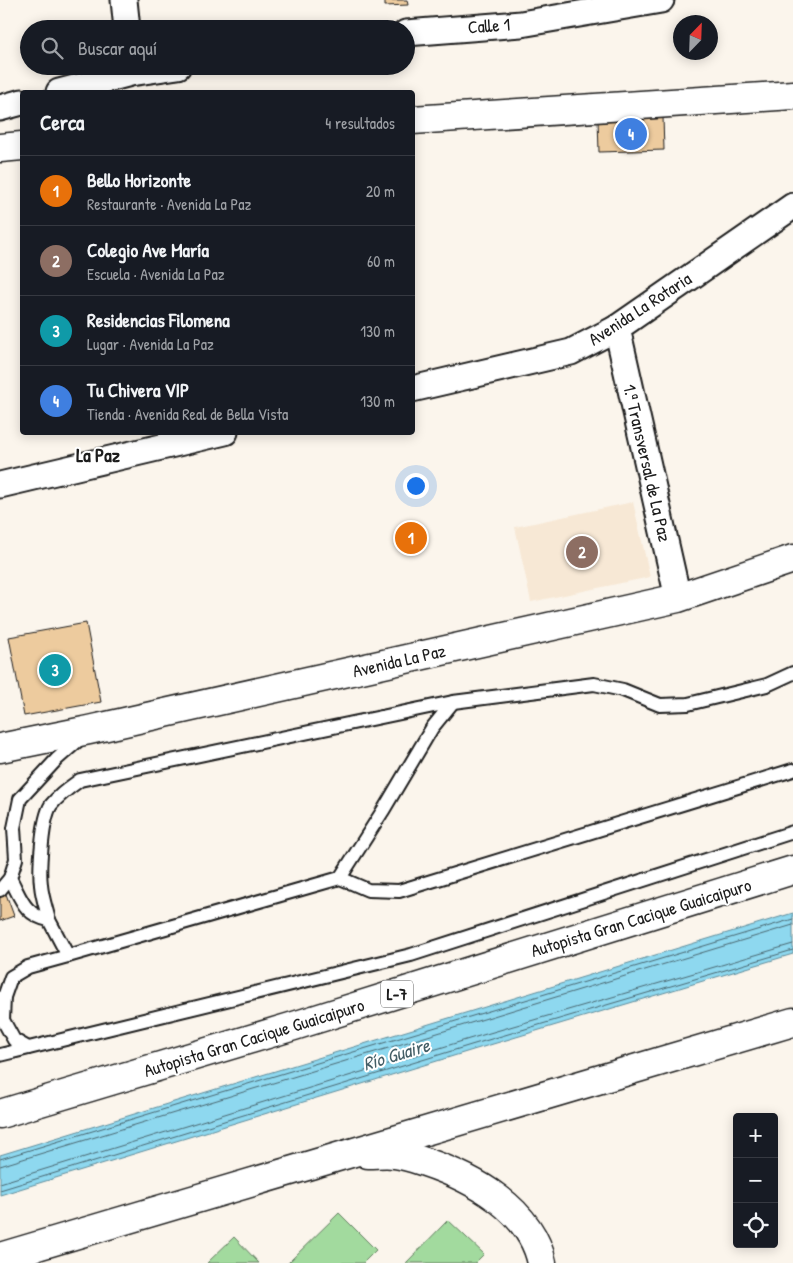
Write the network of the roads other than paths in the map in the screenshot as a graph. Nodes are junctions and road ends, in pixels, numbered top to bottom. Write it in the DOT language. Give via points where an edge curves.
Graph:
graph roads {
  1 [pos="124,0"];
  2 [pos="652,1"];
  3 [pos="534,10"];
  4 [pos="126,20"];
  5 [pos="415,32"];
  6 [pos="115,75"];
  7 [pos="66,90"];
  8 [pos="793,95"];
  9 [pos="20,103"];
  10 [pos="0,108"];
  11 [pos="415,120"];
  12 [pos="20,146"];
  13 [pos="0,148"];
  14 [pos="793,206"];
  15 [pos="617,328"];
  16 [pos="415,388"];
  17 [pos="212,435"];
  18 [pos="0,485"];
  19 [pos="793,559"];
  20 [pos="678,598"];
  21 [pos="793,673"];
  22 [pos="453,702"];
  23 [pos="90,730"];
  24 [pos="0,748"];
  25 [pos="793,770"];
  26 [pos="793,832"];
  27 [pos="793,870"];
  28 [pos="10,878"];
  29 [pos="340,878"];
  30 [pos="0,890"];
  31 [pos="49,920"];
  32 [pos="68,956"];
  33 [pos="793,1022"];
  34 [pos="28,1048"];
  35 [pos="0,1055"];
  36 [pos="0,1114"];
  37 [pos="342,1155"];
  38 [pos="0,1257"];
  39 [pos="542,1263"];
  1 -- 4 [label="street"];
  2 -- 3 [label="street, Calle 1"];
  3 -- 5 [label="street, Calle 1" via="521,24"];
  6 -- 7 [label="street"];
  8 -- 11 [label="main road"];
  9 -- 10 [label="street"];
  12 -- 13 [label="main road"];
  14 -- 15 [label="street, Avenida La Rotaria"];
  15 -- 16 [label="street, Avenida La Rotaria" via="571,352"];
  15 -- 20 [label="street, 1.ª Transversal de La Paz"];
  17 -- 18 [label="street"];
  19 -- 20 [label="main road, Avenida La Paz"];
  20 -- 23 [label="main road, Avenida La Paz"];
  21 -- 22 [label="lane" via="767,684 688,704 660,705 623,690 594,684"];
  22 -- 29 [label="lane" via="432,728"];
  22 -- 31 [label="lane" via="80,780 51,806 45,818 41,885"];
  23 -- 24 [label="main road, Avenida La Paz"];
  23 -- 28 [label="lane" via="57,759 20,799 14,828 16,859"];
  25 -- 29 [label="lane" via="399,891 368,890"];
  26 -- 34 [label="lane" via="411,954"];
  27 -- 36 [label="main road, Autopista Gran Cacique Guaicaipuro / L-7"];
  28 -- 30 [label="lane"];
  28 -- 31 [label="lane" via="27,910"];
  29 -- 32 [label="lane"];
  31 -- 32 [label="lane"];
  32 -- 34 [label="lane" via="28,967 11,977 4,997 3,1020 14,1040"];
  33 -- 37 [label="main road"];
  34 -- 35 [label="lane"];
  37 -- 38 [label="main road"];
  37 -- 39 [label="main road" via="395,1154 448,1170 479,1185 508,1206 525,1224"];
}
